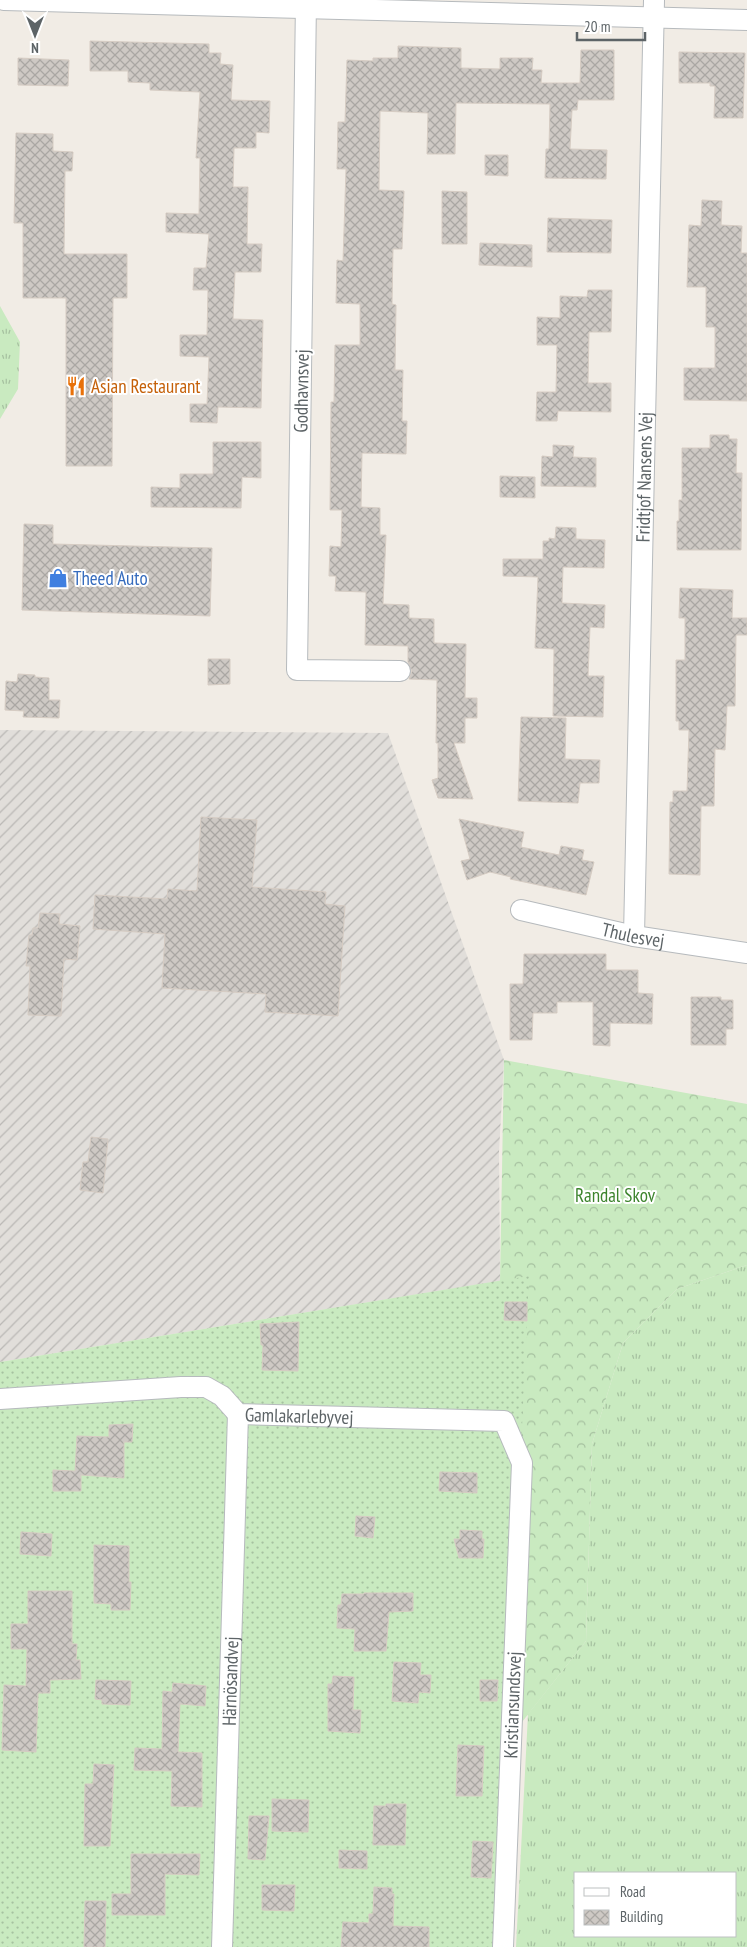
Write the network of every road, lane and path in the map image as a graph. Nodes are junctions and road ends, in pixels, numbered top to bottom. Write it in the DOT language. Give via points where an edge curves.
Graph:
graph roads {
  1 [pos="4,0"];
  2 [pos="306,4"];
  3 [pos="654,9"];
  4 [pos="747,20"];
  5 [pos="400,671"];
  6 [pos="522,910"];
  7 [pos="634,936"];
  8 [pos="747,953"];
  9 [pos="0,1399"];
  10 [pos="238,1414"];
  11 [pos="522,1463"];
  12 [pos="222,1947"];
  13 [pos="503,1947"];
  1 -- 2 [label="street"];
  2 -- 3 [label="street"];
  2 -- 5 [label="street, Godhavnsvej" via="297,670"];
  3 -- 4 [label="street"];
  3 -- 7 [label="street, Fridtjof Nansens Vej"];
  6 -- 7 [label="street, Thulesvej"];
  7 -- 8 [label="street, Thulesvej"];
  9 -- 10 [label="street, Gamlakarlebyvej" via="206,1387 222,1396"];
  10 -- 11 [label="street, Gamlakarlebyvej" via="504,1421"];
  10 -- 12 [label="street, Härnösandvej"];
  11 -- 13 [label="street, Kristiansundsvej"];
}
